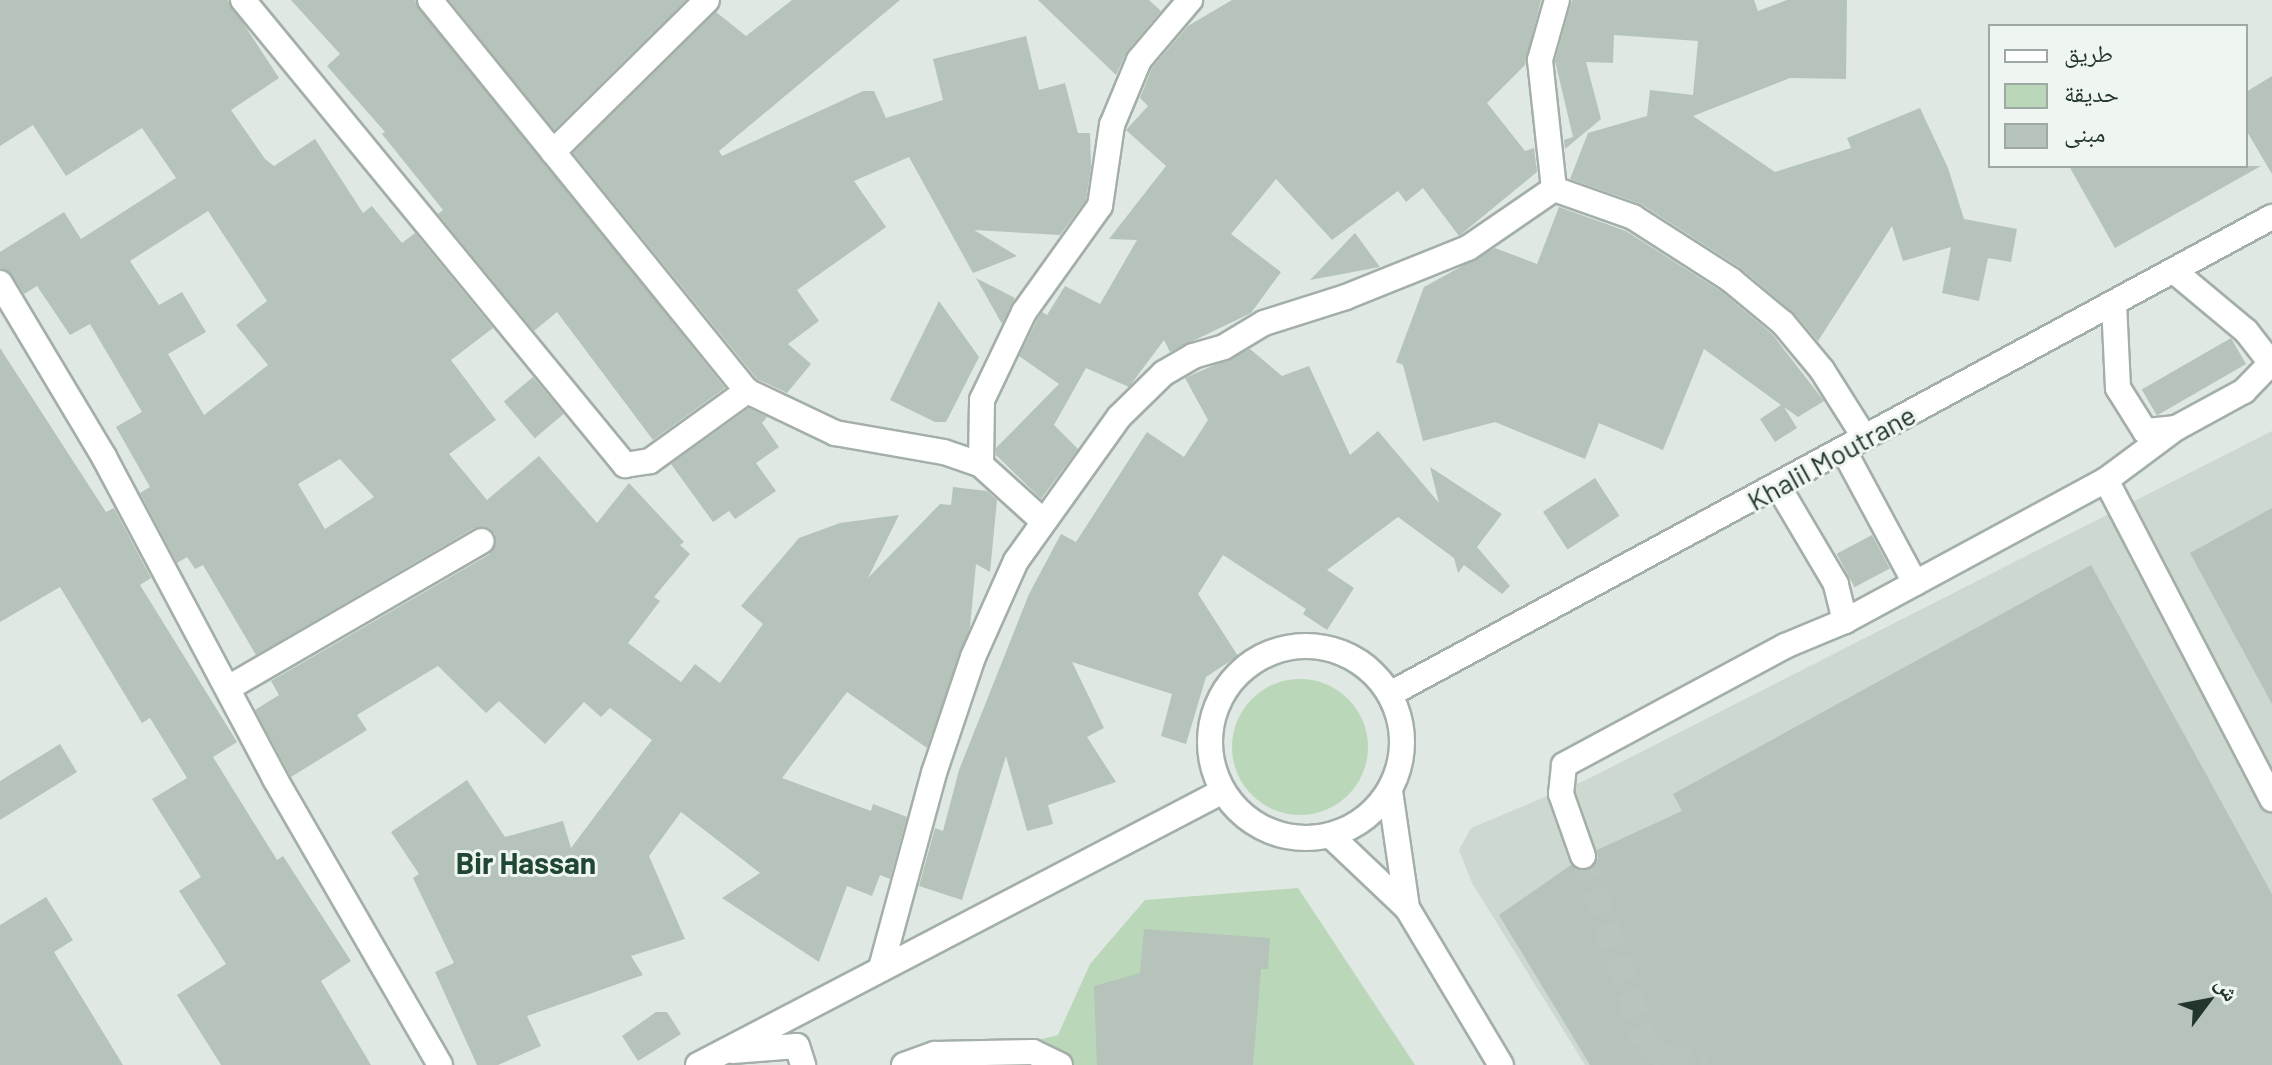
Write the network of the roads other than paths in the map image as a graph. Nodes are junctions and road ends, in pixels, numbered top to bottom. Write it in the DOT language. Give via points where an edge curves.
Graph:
graph roads {
  1 [pos="243,0"];
  2 [pos="430,0"];
  3 [pos="707,0"];
  4 [pos="1190,0"];
  5 [pos="1557,0"];
  6 [pos="553,152"];
  7 [pos="1554,189"];
  8 [pos="2272,217"];
  9 [pos="2174,271"];
  10 [pos="0,283"];
  11 [pos="2114,303"];
  12 [pos="2272,382"];
  13 [pos="747,391"];
  14 [pos="2244,391"];
  15 [pos="2176,428"];
  16 [pos="1854,444"];
  17 [pos="981,465"];
  18 [pos="2106,480"];
  19 [pos="1778,486"];
  20 [pos="1043,521"];
  21 [pos="482,541"];
  22 [pos="1915,583"];
  23 [pos="1845,621"];
  24 [pos="228,688"];
  25 [pos="1390,694"];
  26 [pos="1223,791"];
  27 [pos="1390,791"];
  28 [pos="2272,799"];
  29 [pos="1330,835"];
  30 [pos="1583,856"];
  31 [pos="1407,908"];
  32 [pos="881,968"];
  33 [pos="721,1052"];
  34 [pos="440,1065"];
  35 [pos="698,1065"];
  36 [pos="803,1065"];
  37 [pos="904,1065"];
  38 [pos="1060,1065"];
  39 [pos="1501,1065"];
  1 -- 13 [label="street" via="625,465 650,461"];
  2 -- 6 [label="street"];
  3 -- 6 [label="street"];
  4 -- 17 [label="street" via="1139,60 1112,125 1100,206 1024,312 997,366 982,400"];
  5 -- 7 [label="street" via="1540,60"];
  6 -- 13 [label="street"];
  7 -- 16 [label="street" via="1633,217 1731,280 1783,323 1822,370"];
  7 -- 20 [label="street" via="1468,248 1264,323 1164,373 1119,417"];
  8 -- 9 [label="street, Khalil Moutrane"];
  9 -- 11 [label="street, Khalil Moutrane"];
  9 -- 14 [label="street" via="2246,331 2271,363"];
  10 -- 24 [label="street" via="104,457"];
  11 -- 15 [label="street" via="2118,388 2145,431"];
  11 -- 16 [label="street, Khalil Moutrane"];
  12 -- 14 [label="street"];
  13 -- 17 [label="street" via="835,433 944,452"];
  14 -- 15 [label="street"];
  15 -- 18 [label="street"];
  16 -- 19 [label="street, Khalil Moutrane"];
  16 -- 22 [label="street"];
  17 -- 20 [label="street"];
  18 -- 22 [label="street"];
  18 -- 28 [label="street"];
  19 -- 23 [label="street" via="1836,584"];
  19 -- 25 [label="street, Khalil Moutrane"];
  20 -- 32 [label="street" via="1016,561 973,657 934,773"];
  21 -- 24 [label="street"];
  22 -- 23 [label="street"];
  23 -- 30 [label="street" via="1785,646 1564,765 1561,794"];
  24 -- 34 [label="street"];
  25 -- 26 [label="street" via="1369,668 1339,651 1306,645 1273,650 1243,668 1221,694 1211,760"];
  25 -- 27 [label="street" via="1401,759"];
  26 -- 29 [label="street" via="1258,826 1305,839"];
  26 -- 32 [label="street"];
  27 -- 29 [label="street" via="1364,819"];
  27 -- 31 [label="street"];
  29 -- 31 [label="street"];
  31 -- 39 [label="street"];
  32 -- 33 [label="street"];
  33 -- 35 [label="street"];
  33 -- 36 [label="street" via="797,1046"];
  37 -- 38 [label="street" via="935,1054 1033,1052"];
}
